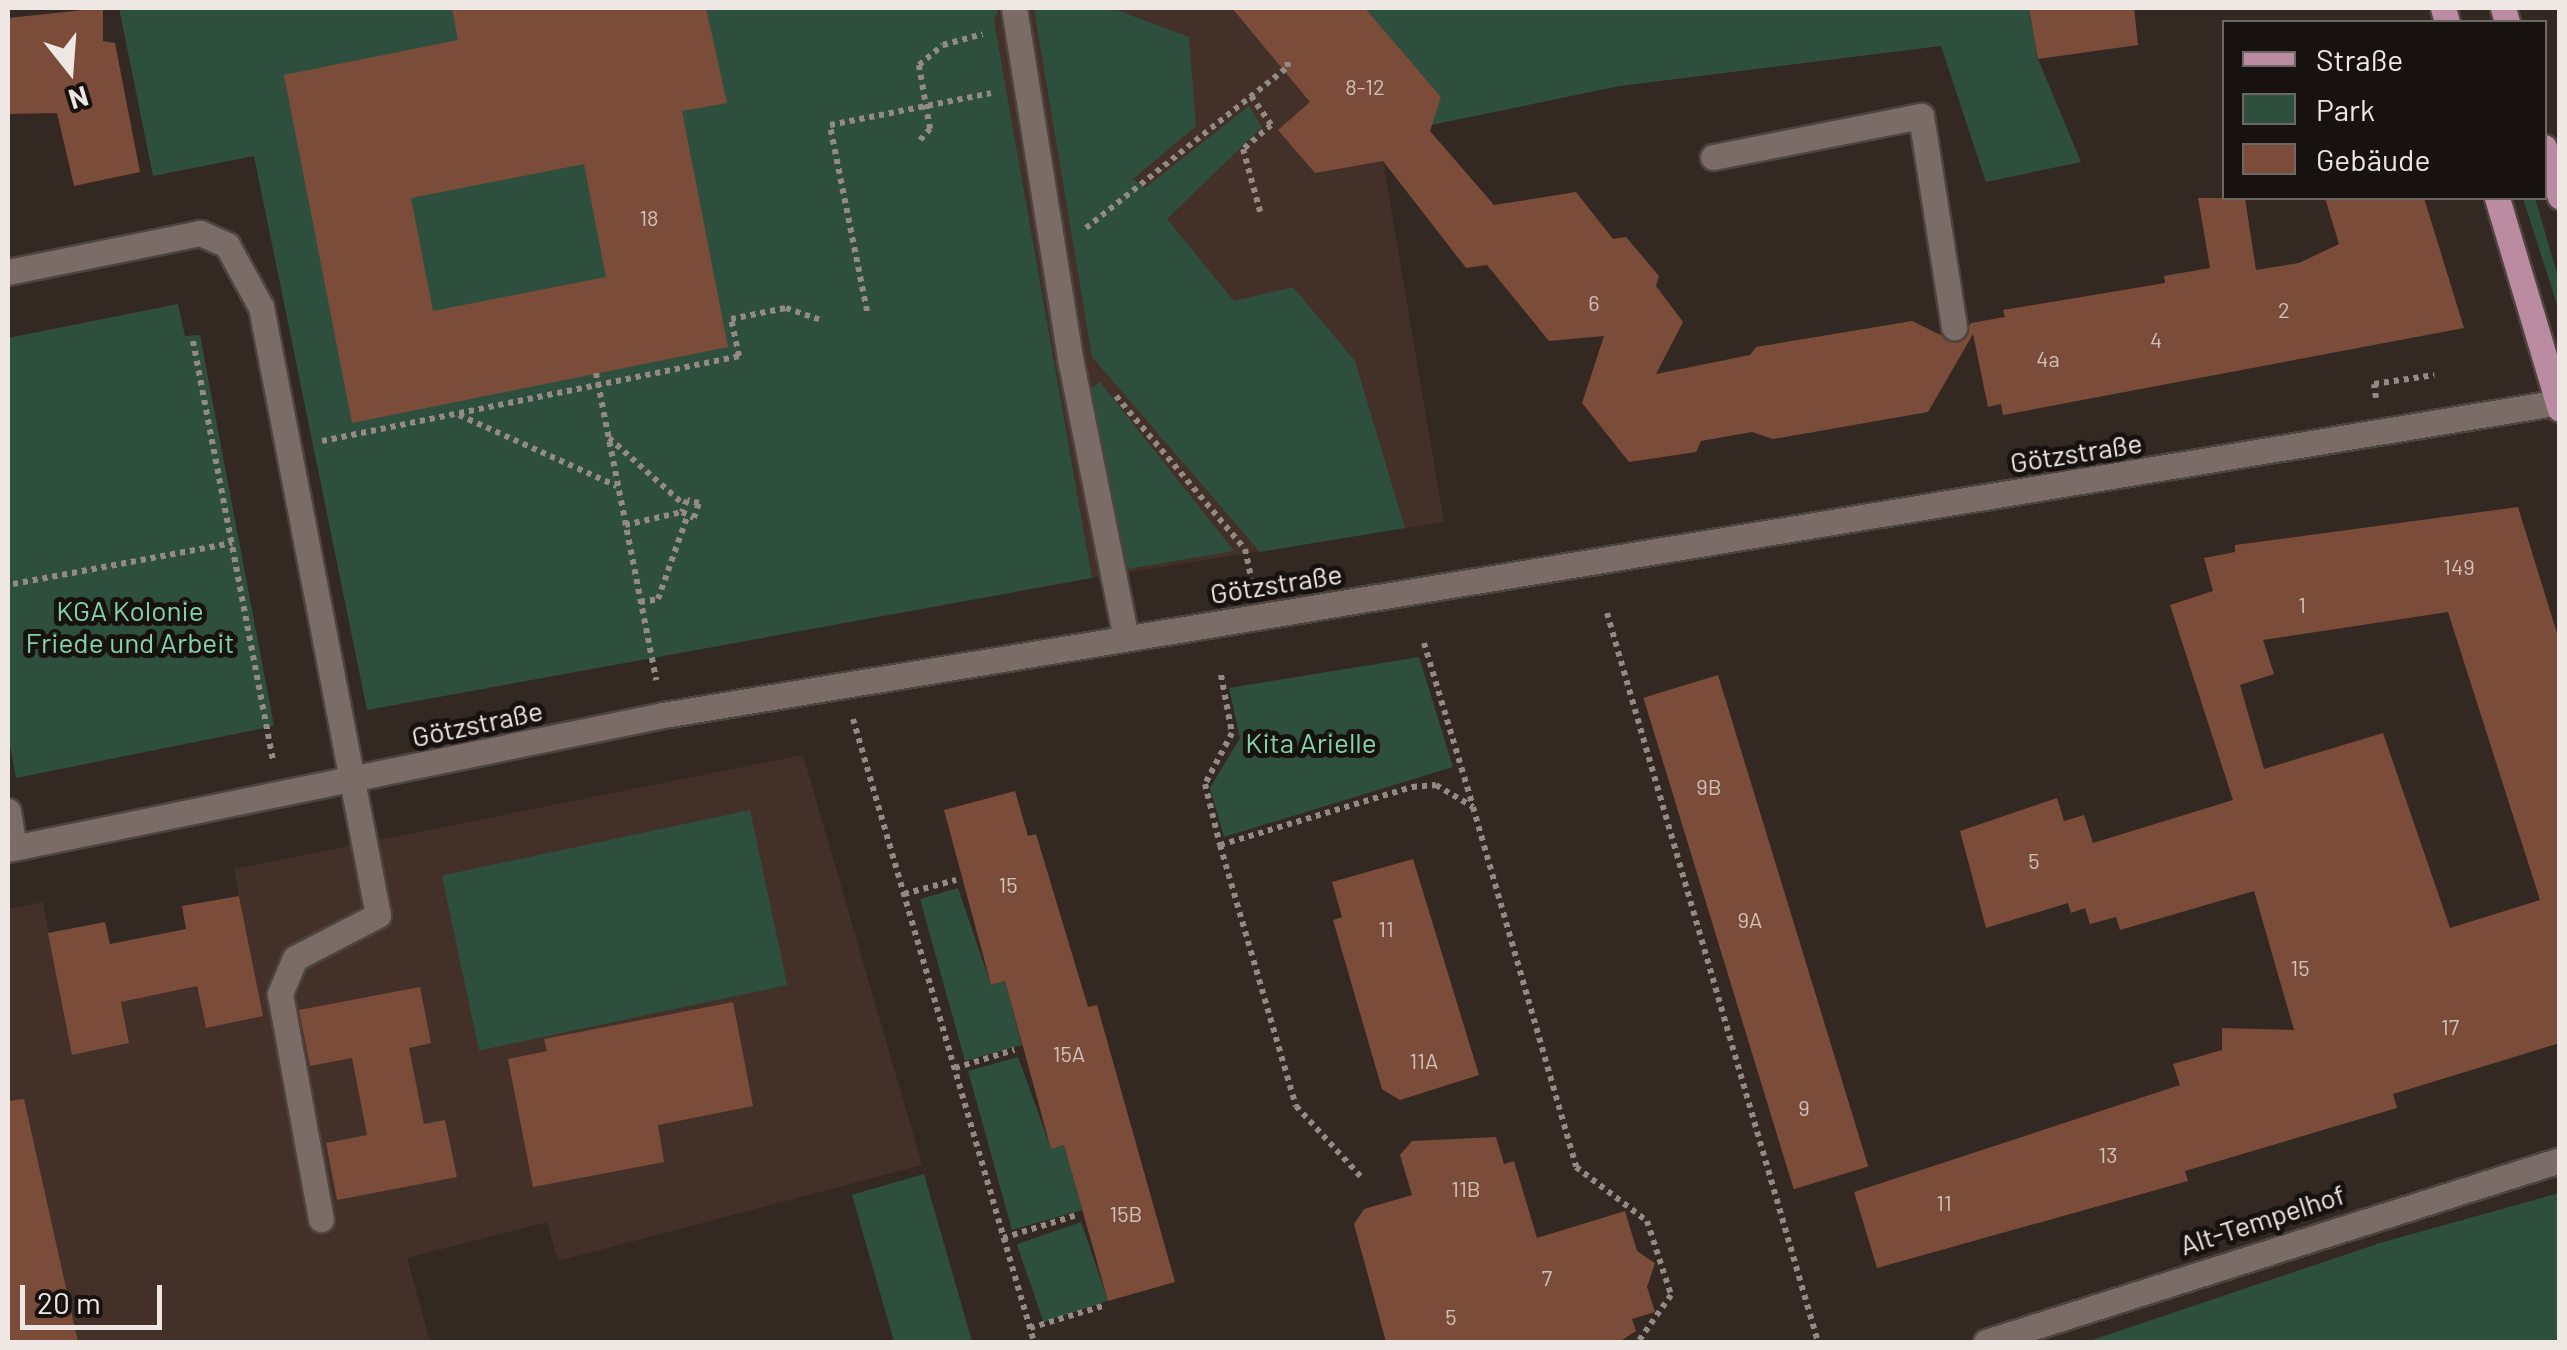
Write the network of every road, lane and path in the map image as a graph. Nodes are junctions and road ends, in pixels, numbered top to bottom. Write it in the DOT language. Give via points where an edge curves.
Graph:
graph roads {
  1 [pos="1015,16"];
  2 [pos="1287,57"];
  3 [pos="984,94"];
  4 [pos="1250,96"];
  5 [pos="925,106"];
  6 [pos="920,140"];
  7 [pos="1713,157"];
  8 [pos="2547,157"];
  9 [pos="2560,198"];
  10 [pos="2498,200"];
  11 [pos="1261,216"];
  12 [pos="1052,254"];
  13 [pos="8,272"];
  14 [pos="867,311"];
  15 [pos="820,320"];
  16 [pos="1954,326"];
  17 [pos="194,342"];
  18 [pos="1071,364"];
  19 [pos="596,373"];
  20 [pos="2434,375"];
  21 [pos="2389,382"];
  22 [pos="599,386"];
  23 [pos="2559,404"];
  24 [pos="458,414"];
  25 [pos="608,437"];
  26 [pos="291,447"];
  27 [pos="618,486"];
  28 [pos="684,511"];
  29 [pos="625,526"];
  30 [pos="232,544"];
  31 [pos="14,584"];
  32 [pos="640,602"];
  33 [pos="1607,613"];
  34 [pos="1260,616"];
  35 [pos="1126,638"];
  36 [pos="1424,643"];
  37 [pos="1220,674"];
  38 [pos="663,715"];
  39 [pos="857,732"];
  40 [pos="355,780"];
  41 [pos="280,795"];
  42 [pos="1474,807"];
  43 [pos="8,811"];
  44 [pos="1220,845"];
  45 [pos="11,848"];
  46 [pos="956,880"];
  47 [pos="904,894"];
  48 [pos="1014,1050"];
  49 [pos="955,1068"];
  50 [pos="2560,1160"];
  51 [pos="1361,1176"];
  52 [pos="1077,1215"];
  53 [pos="320,1219"];
  54 [pos="1004,1238"];
  55 [pos="1106,1305"];
  56 [pos="1030,1328"];
  57 [pos="1034,1342"];
  58 [pos="1638,1342"];
  59 [pos="1818,1342"];
  60 [pos="1986,1342"];
  1 -- 5 [label="path" via="943,45 919,66"];
  1 -- 12 [label="street"];
  2 -- 4 [label="path" via="1288,68"];
  3 -- 5 [label="path"];
  4 -- 11 [label="path" via="1271,125 1243,149"];
  4 -- 12 [label="path"];
  5 -- 6 [label="path" via="930,130"];
  5 -- 14 [label="path" via="830,125"];
  7 -- 16 [label="street" via="1921,116"];
  8 -- 9 [label="main road"];
  10 -- 23 [label="main road"];
  12 -- 18 [label="street"];
  13 -- 26 [label="street" via="200,233 227,246 261,307"];
  15 -- 22 [label="path" via="786,308 731,319 739,356"];
  17 -- 30 [label="path"];
  18 -- 34 [label="path" via="1096,372 1245,549"];
  18 -- 35 [label="street"];
  19 -- 22 [label="path"];
  20 -- 21 [label="path"];
  22 -- 24 [label="path"];
  22 -- 25 [label="path"];
  23 -- 34 [label="street, Götzstraße"];
  24 -- 26 [label="path"];
  24 -- 27 [label="path"];
  25 -- 27 [label="path"];
  25 -- 28 [label="path"];
  26 -- 40 [label="street"];
  27 -- 29 [label="path"];
  28 -- 29 [label="path"];
  28 -- 32 [label="path" via="658,598"];
  29 -- 32 [label="path"];
  30 -- 31 [label="path"];
  30 -- 41 [label="path"];
  32 -- 38 [label="path"];
  33 -- 59 [label="path"];
  34 -- 35 [label="street, Götzstraße"];
  35 -- 38 [label="street, Götzstraße"];
  36 -- 42 [label="path"];
  37 -- 44 [label="path" via="1232,733 1205,784"];
  38 -- 40 [label="street, Götzstraße"];
  39 -- 47 [label="path"];
  40 -- 41 [label="street, Götzstraße"];
  40 -- 53 [label="street" via="378,914 295,958 280,994"];
  41 -- 45 [label="street, Götzstraße"];
  42 -- 44 [label="path" via="1436,785 1412,786"];
  42 -- 58 [label="path" via="1576,1167 1647,1220 1671,1295"];
  43 -- 45 [label="street"];
  44 -- 51 [label="path" via="1296,1106"];
  46 -- 47 [label="path"];
  47 -- 49 [label="path"];
  48 -- 49 [label="path"];
  49 -- 54 [label="path"];
  50 -- 60 [label="street, Alt-Tempelhof"];
  52 -- 54 [label="path"];
  54 -- 56 [label="path"];
  55 -- 56 [label="path"];
  56 -- 57 [label="path"];
}
